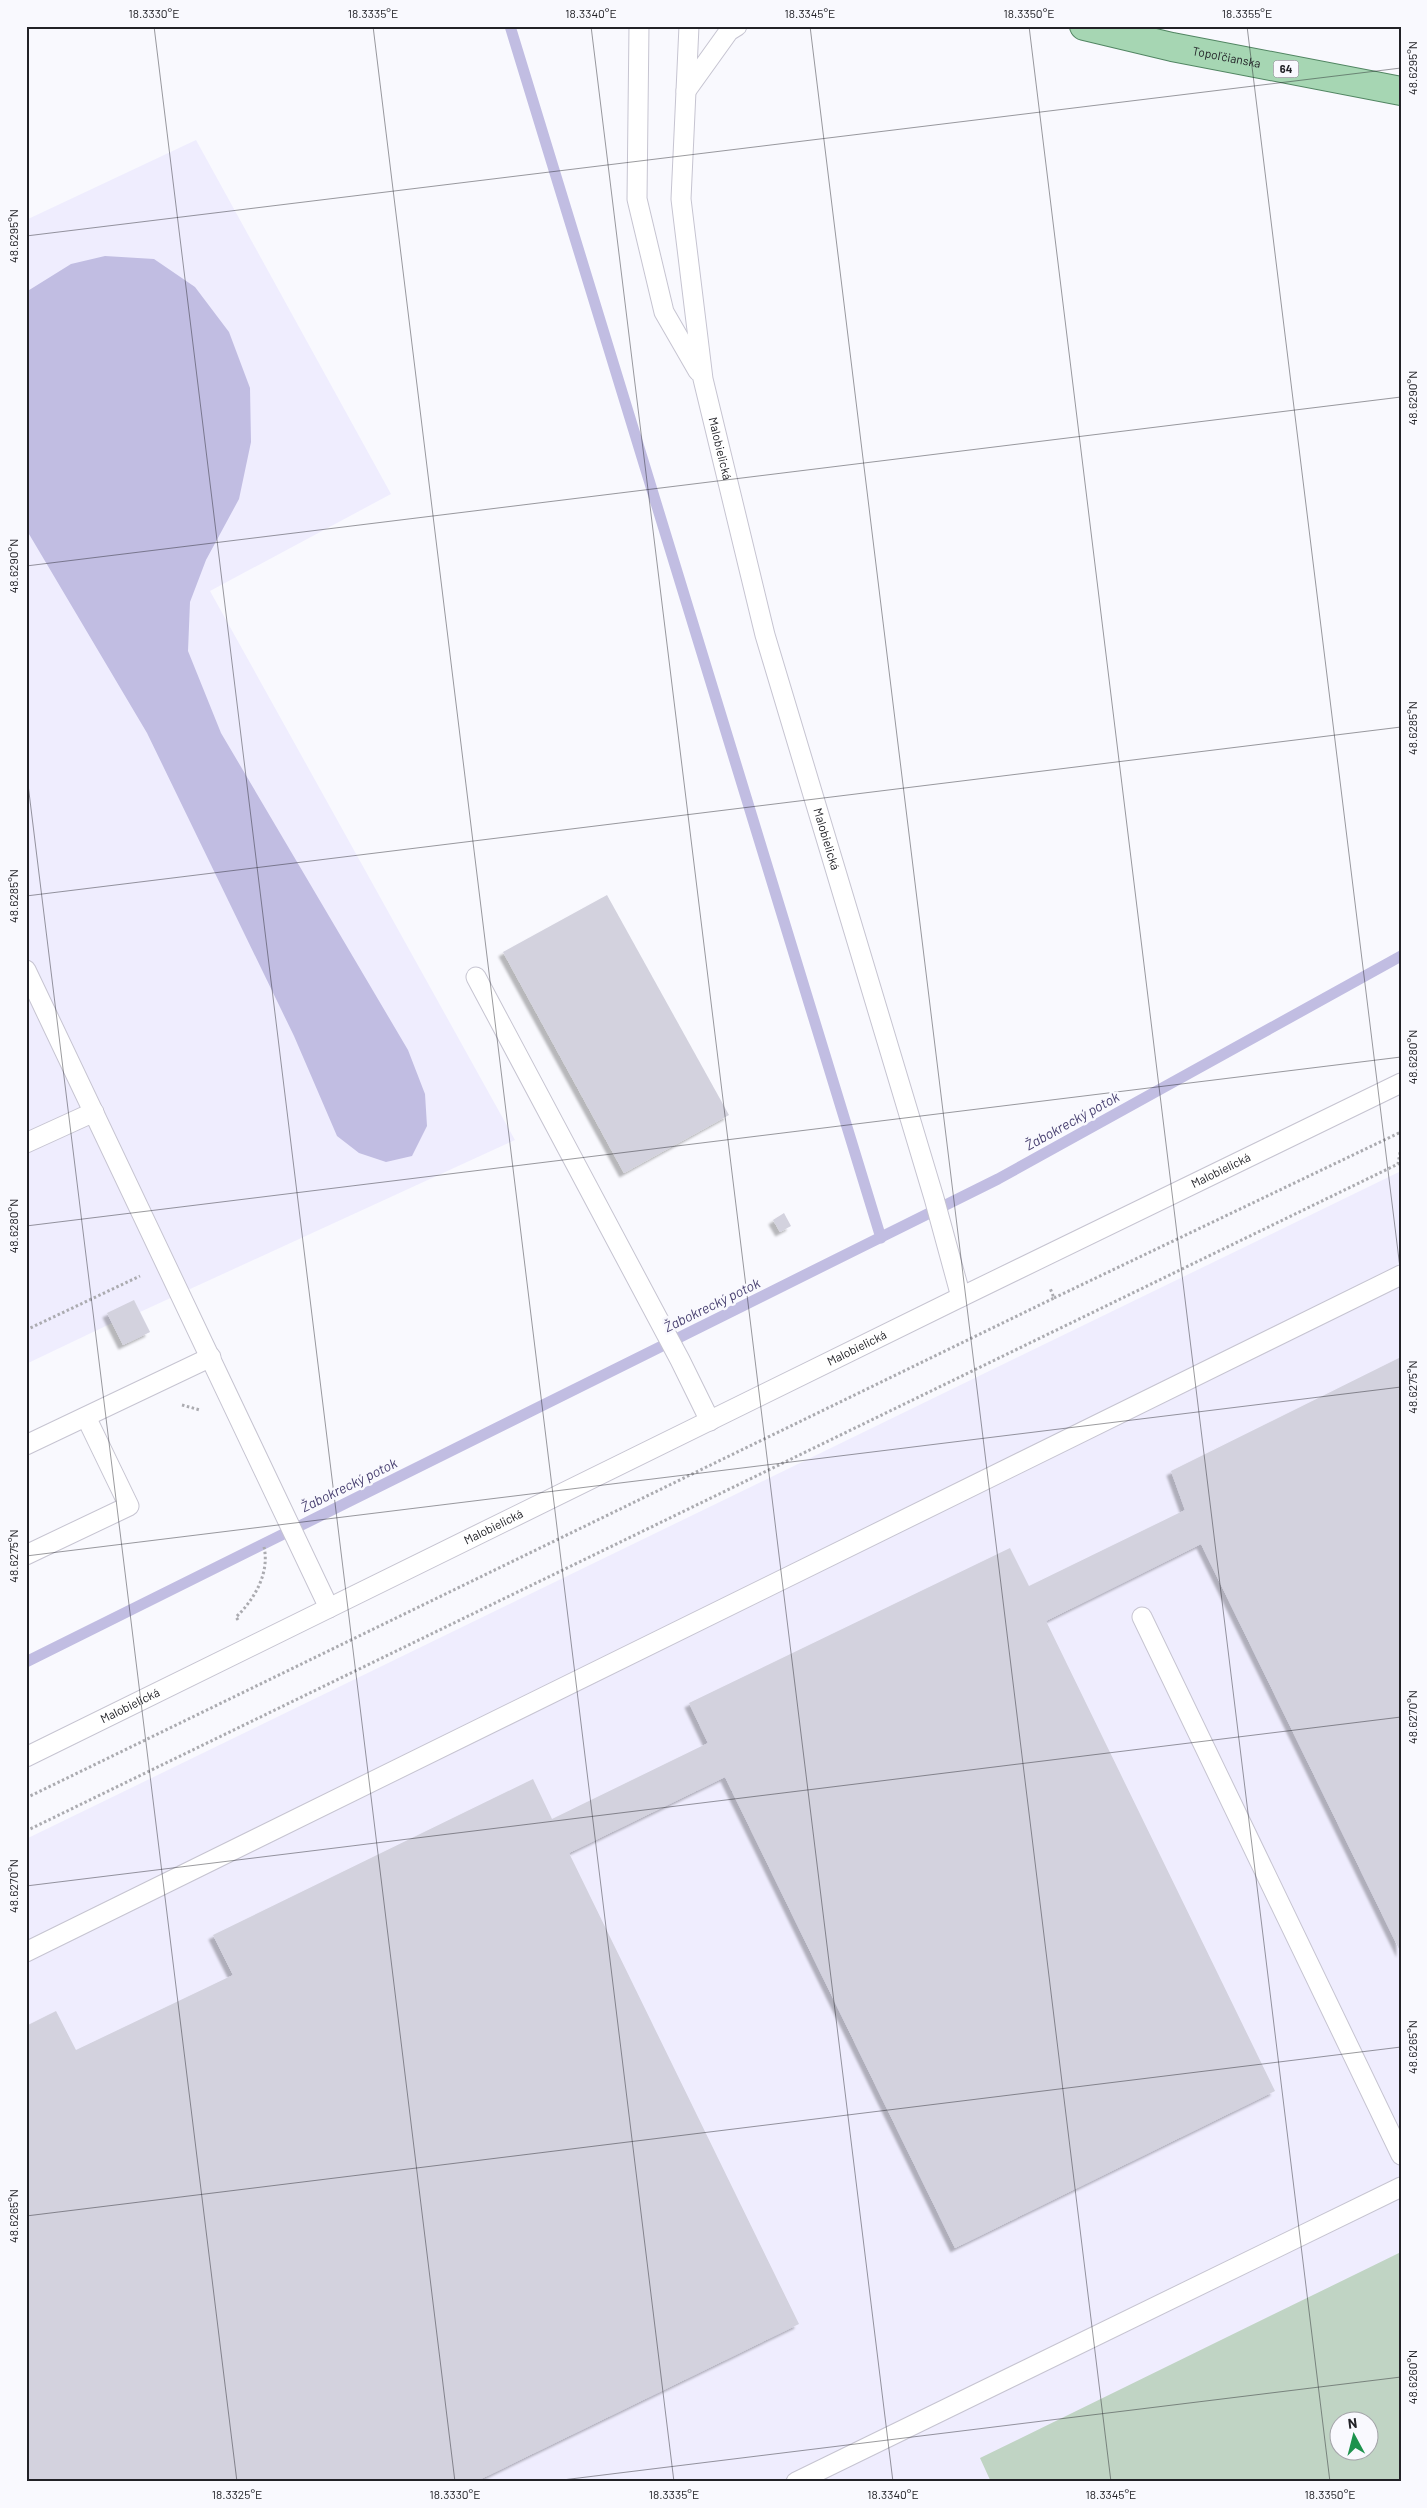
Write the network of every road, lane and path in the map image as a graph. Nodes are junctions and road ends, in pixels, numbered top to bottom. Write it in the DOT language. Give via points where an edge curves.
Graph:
graph roads {
  1 [pos="639,26"];
  2 [pos="689,26"];
  3 [pos="738,26"];
  4 [pos="1084,26"];
  5 [pos="686,91"];
  6 [pos="1401,91"];
  7 [pos="703,379"];
  8 [pos="26,970"];
  9 [pos="476,977"];
  10 [pos="1401,1084"];
  11 [pos="94,1112"];
  12 [pos="1401,1132"];
  13 [pos="26,1143"];
  14 [pos="1401,1147"];
  15 [pos="144,1274"];
  16 [pos="1401,1275"];
  17 [pos="1048,1283"];
  18 [pos="961,1297"];
  19 [pos="1054,1298"];
  20 [pos="26,1330"];
  21 [pos="211,1357"];
  22 [pos="174,1407"];
  23 [pos="205,1412"];
  24 [pos="86,1417"];
  25 [pos="710,1420"];
  26 [pos="26,1445"];
  27 [pos="264,1545"];
  28 [pos="26,1555"];
  29 [pos="329,1608"];
  30 [pos="236,1617"];
  31 [pos="1142,1617"];
  32 [pos="26,1757"];
  33 [pos="26,1798"];
  34 [pos="26,1831"];
  35 [pos="26,1952"];
  36 [pos="1401,2155"];
  37 [pos="1401,2188"];
  38 [pos="796,2482"];
  1 -- 7 [label="lane, Malobielická" via="636,199 664,312"];
  2 -- 5 [label="lane, Malobielická"];
  3 -- 5 [label="lane" via="729,31"];
  4 -- 6 [label="main road, Topoľčianska / 64" via="1172,47"];
  5 -- 7 [label="lane, Malobielická" via="681,200"];
  7 -- 18 [label="lane, Malobielická" via="765,635"];
  8 -- 11 [label="lane"];
  9 -- 25 [label="lane"];
  10 -- 18 [label="lane, Malobielická"];
  11 -- 13 [label="lane"];
  11 -- 21 [label="lane"];
  12 -- 19 [label="path"];
  14 -- 34 [label="path" via="1398,1164"];
  15 -- 20 [label="path"];
  16 -- 35 [label="lane"];
  17 -- 19 [label="path"];
  18 -- 25 [label="lane, Malobielická"];
  19 -- 33 [label="path"];
  21 -- 24 [label="lane"];
  21 -- 29 [label="lane"];
  22 -- 23 [label="path" via="195,1406"];
  24 -- 26 [label="lane"];
  24 -- 28 [label="lane" via="129,1506"];
  25 -- 29 [label="lane, Malobielická"];
  27 -- 30 [label="path" via="266,1554 262,1579 251,1602"];
  29 -- 32 [label="lane, Malobielická"];
  31 -- 36 [label="lane"];
  37 -- 38 [label="lane"];
}
